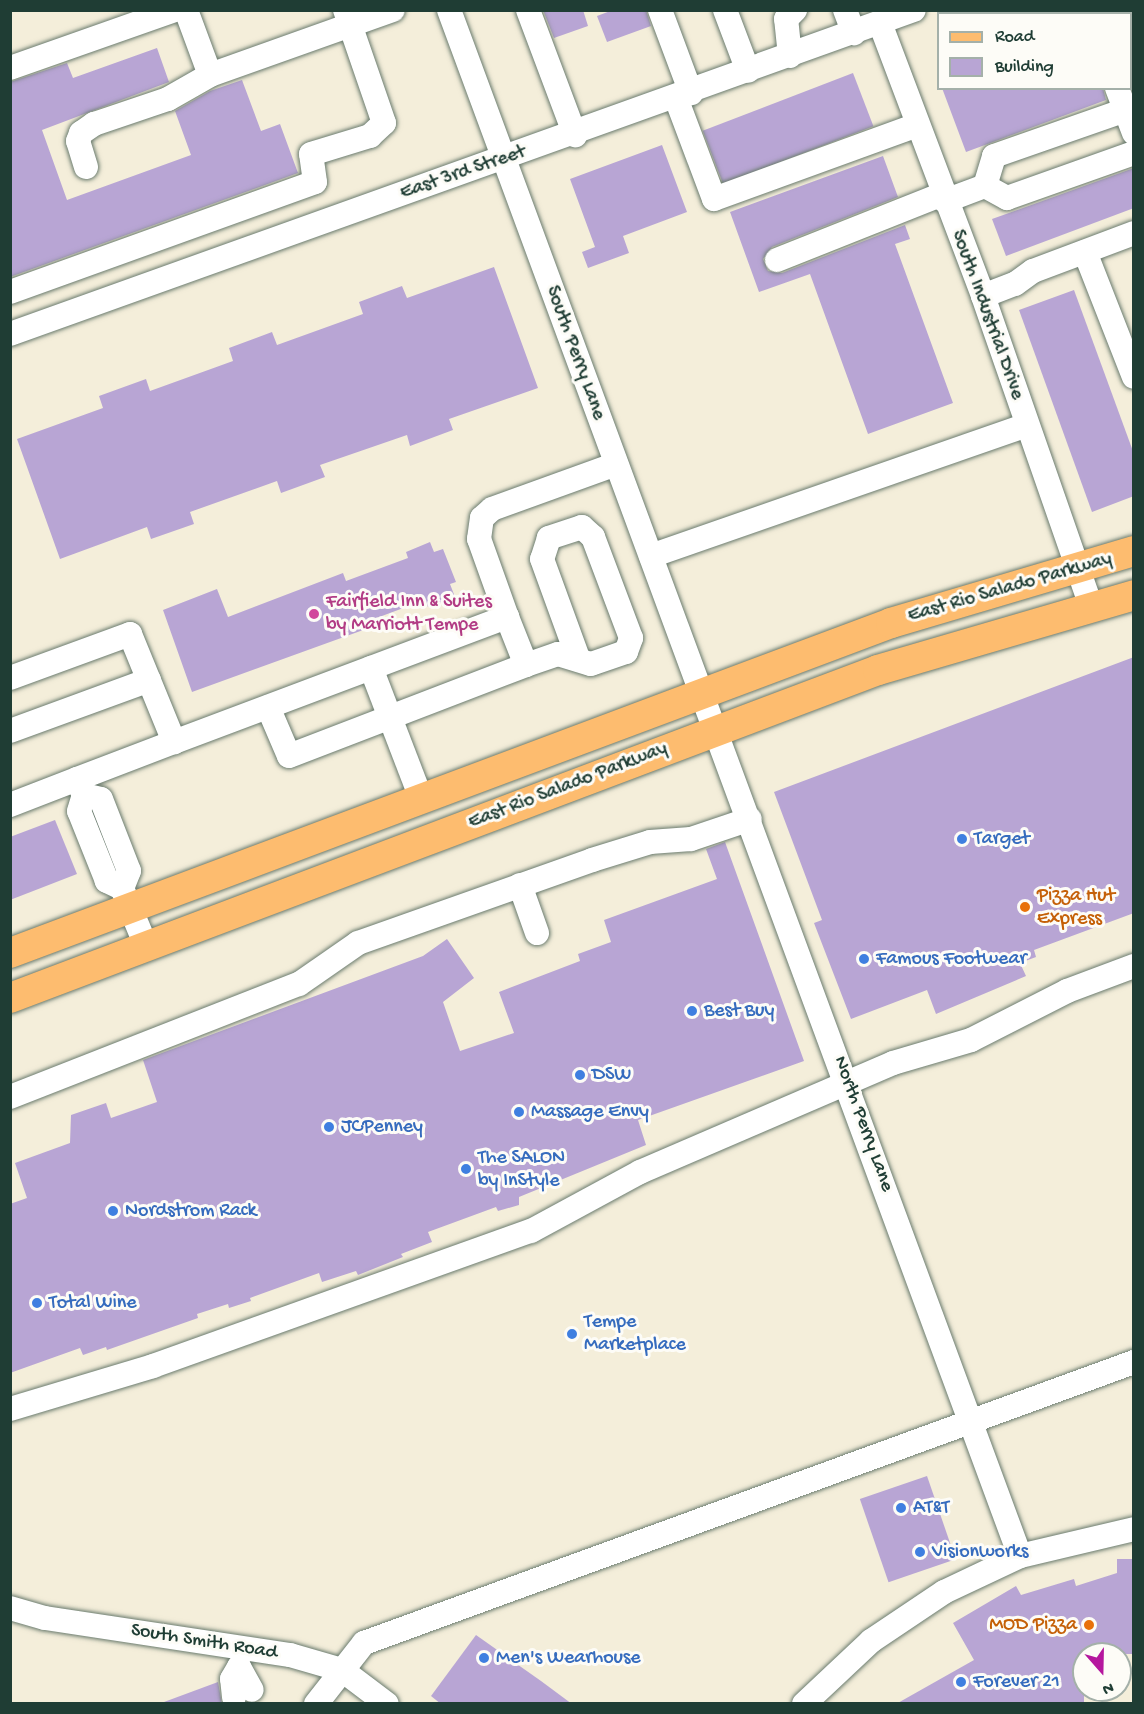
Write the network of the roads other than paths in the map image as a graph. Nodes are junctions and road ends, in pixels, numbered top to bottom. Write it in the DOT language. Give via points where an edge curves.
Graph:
graph roads {
  1 [pos="175,10"];
  2 [pos="186,10"];
  3 [pos="393,10"];
  4 [pos="449,10"];
  5 [pos="528,10"];
  6 [pos="660,10"];
  7 [pos="725,10"];
  8 [pos="795,10"];
  9 [pos="845,10"];
  10 [pos="906,12"];
  11 [pos="348,18"];
  12 [pos="880,23"];
  13 [pos="854,33"];
  14 [pos="790,56"];
  15 [pos="10,68"];
  16 [pos="748,71"];
  17 [pos="210,75"];
  18 [pos="683,95"];
  19 [pos="1121,99"];
  20 [pos="917,125"];
  21 [pos="1134,134"];
  22 [pos="575,135"];
  23 [pos="1134,153"];
  24 [pos="504,160"];
  25 [pos="86,167"];
  26 [pos="985,186"];
  27 [pos="944,198"];
  28 [pos="1134,233"];
  29 [pos="1085,252"];
  30 [pos="777,260"];
  31 [pos="10,292"];
  32 [pos="983,296"];
  33 [pos="10,334"];
  34 [pos="1134,377"];
  35 [pos="1027,425"];
  36 [pos="616,464"];
  37 [pos="1134,551"];
  38 [pos="651,556"];
  39 [pos="1075,567"];
  40 [pos="1134,595"];
  41 [pos="1091,607"];
  42 [pos="507,617"];
  43 [pos="578,658"];
  44 [pos="526,665"];
  45 [pos="370,668"];
  46 [pos="10,678"];
  47 [pos="149,680"];
  48 [pos="703,694"];
  49 [pos="268,706"];
  50 [pos="390,717"];
  51 [pos="716,730"];
  52 [pos="10,731"];
  53 [pos="174,742"];
  54 [pos="81,787"];
  55 [pos="421,798"];
  56 [pos="10,806"];
  57 [pos="750,819"];
  58 [pos="520,885"];
  59 [pos="126,898"];
  60 [pos="537,933"];
  61 [pos="146,946"];
  62 [pos="10,953"];
  63 [pos="1134,966"];
  64 [pos="10,998"];
  65 [pos="848,1084"];
  66 [pos="10,1097"];
  67 [pos="1134,1362"];
  68 [pos="10,1409"];
  69 [pos="971,1423"];
  70 [pos="1134,1529"];
  71 [pos="1020,1556"];
  72 [pos="10,1608"];
  73 [pos="241,1657"];
  74 [pos="342,1671"];
  75 [pos="243,1694"];
  76 [pos="316,1704"];
  77 [pos="387,1704"];
  78 [pos="804,1704"];
  1 -- 15 [label="street"];
  2 -- 17 [label="street"];
  3 -- 11 [label="street"];
  4 -- 24 [label="street, South Perry Lane"];
  5 -- 22 [label="street"];
  6 -- 18 [label="street"];
  7 -- 16 [label="street"];
  8 -- 14 [label="street" via="786,19"];
  9 -- 13 [label="street"];
  10 -- 12 [label="street, East 3rd Street"];
  11 -- 17 [label="street"];
  11 -- 31 [label="street" via="384,123 370,136 311,154 315,182"];
  12 -- 13 [label="street, East 3rd Street"];
  12 -- 20 [label="street, South Industrial Drive"];
  13 -- 14 [label="street, East 3rd Street"];
  14 -- 16 [label="street, East 3rd Street"];
  16 -- 18 [label="street, East 3rd Street"];
  17 -- 25 [label="street" via="168,99 81,132 78,141"];
  18 -- 20 [label="street" via="714,199"];
  18 -- 22 [label="street, East 3rd Street"];
  19 -- 21 [label="street"];
  19 -- 26 [label="street" via="994,156"];
  20 -- 27 [label="street, South Industrial Drive"];
  22 -- 24 [label="street, East 3rd Street"];
  23 -- 26 [label="street" via="1007,198"];
  24 -- 33 [label="street, East 3rd Street"];
  24 -- 36 [label="street, South Perry Lane"];
  26 -- 27 [label="street"];
  27 -- 30 [label="street"];
  27 -- 32 [label="street, South Industrial Drive"];
  28 -- 29 [label="street"];
  29 -- 32 [label="street"];
  29 -- 34 [label="street"];
  32 -- 35 [label="street, South Industrial Drive"];
  35 -- 38 [label="street"];
  35 -- 39 [label="street, South Industrial Drive"];
  36 -- 38 [label="street, South Perry Lane"];
  36 -- 42 [label="street" via="492,509 482,518 479,539"];
  37 -- 39 [label="main road, East Rio Salado Parkway"];
  38 -- 48 [label="street, South Perry Lane"];
  39 -- 41 [label="street, South Industrial Drive"];
  39 -- 48 [label="main road, East Rio Salado Parkway" via="891,623"];
  40 -- 41 [label="main road, East Rio Salado Parkway"];
  41 -- 51 [label="main road, East Rio Salado Parkway" via="878,670"];
  42 -- 44 [label="street"];
  42 -- 45 [label="street"];
  43 -- 43 [label="street" via="591,664 626,652 632,638 593,537 582,527 549,538 542,559"];
  43 -- 44 [label="street" via="558,654"];
  44 -- 50 [label="street"];
  45 -- 49 [label="street"];
  45 -- 50 [label="street"];
  46 -- 47 [label="street" via="130,634"];
  47 -- 52 [label="street"];
  47 -- 53 [label="street"];
  48 -- 51 [label="street, North Perry Lane"];
  48 -- 55 [label="main road, East Rio Salado Parkway"];
  49 -- 50 [label="street" via="289,756"];
  49 -- 53 [label="street"];
  50 -- 55 [label="street"];
  51 -- 57 [label="street, North Perry Lane"];
  51 -- 61 [label="main road, East Rio Salado Parkway"];
  53 -- 54 [label="street"];
  54 -- 56 [label="street"];
  54 -- 59 [label="street" via="101,799 129,871"];
  55 -- 59 [label="main road, East Rio Salado Parkway"];
  57 -- 58 [label="street" via="691,839 650,842"];
  57 -- 65 [label="street, North Perry Lane"];
  58 -- 60 [label="street"];
  58 -- 66 [label="street" via="358,944 299,984"];
  59 -- 61 [label="street"];
  59 -- 62 [label="main road, East Rio Salado Parkway"];
  61 -- 64 [label="main road, East Rio Salado Parkway"];
  63 -- 65 [label="street" via="1067,992 971,1040 893,1063"];
  65 -- 68 [label="street" via="640,1172 531,1231 153,1366"];
  65 -- 69 [label="street, North Perry Lane"];
  67 -- 69 [label="street"];
  69 -- 71 [label="street, North Perry Lane"];
  69 -- 74 [label="street" via="364,1643"];
  70 -- 71 [label="street"];
  71 -- 78 [label="street" via="944,1592 880,1635"];
  72 -- 73 [label="street, South Smith Road"];
  73 -- 74 [label="street, South Smith Road" via="290,1655"];
  73 -- 75 [label="street"];
  74 -- 76 [label="street"];
  74 -- 77 [label="street, South Smith Road"];
}
